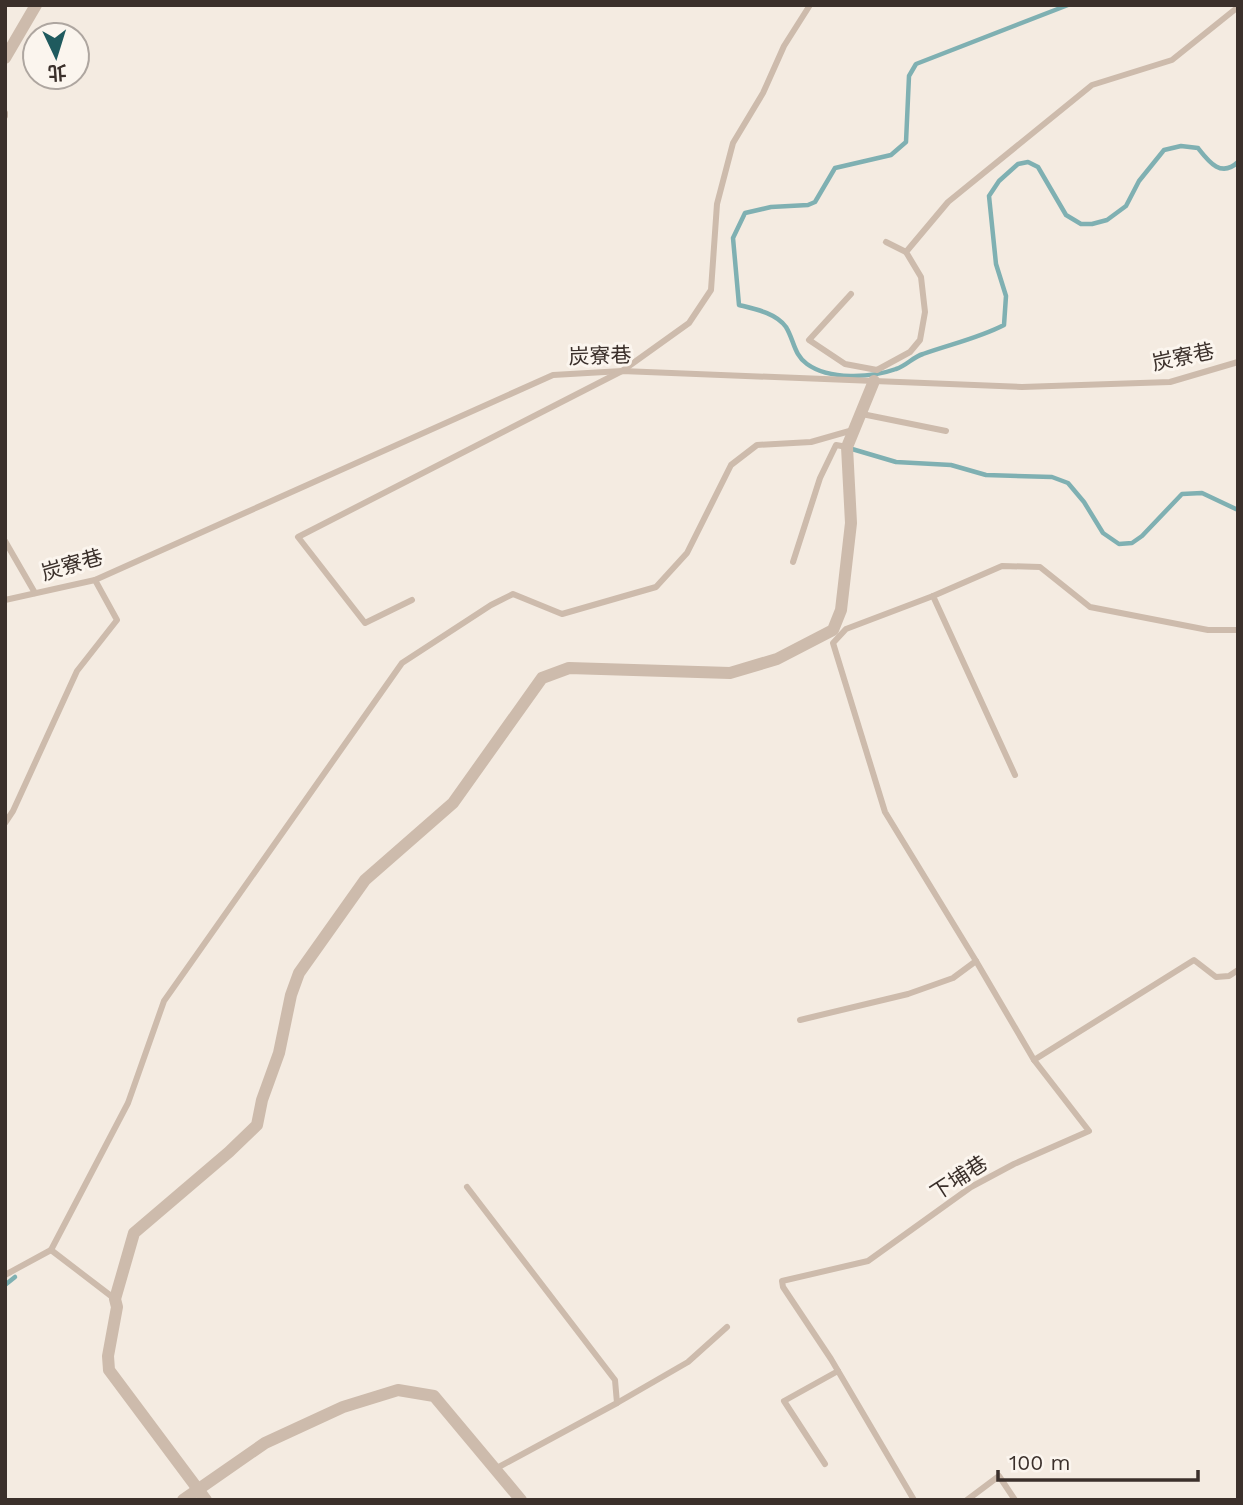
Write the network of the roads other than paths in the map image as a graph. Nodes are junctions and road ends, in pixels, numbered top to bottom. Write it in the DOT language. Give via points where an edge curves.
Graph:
graph roads {
  1 [pos="36,5"];
  2 [pos="810,5"];
  3 [pos="1238,7"];
  4 [pos="5,58"];
  5 [pos="886,242"];
  6 [pos="906,252"];
  7 [pos="851,293"];
  8 [pos="1238,362"];
  9 [pos="622,372"];
  10 [pos="874,381"];
  11 [pos="860,414"];
  12 [pos="854,430"];
  13 [pos="946,431"];
  14 [pos="847,447"];
  15 [pos="5,541"];
  16 [pos="793,562"];
  17 [pos="95,580"];
  18 [pos="35,593"];
  19 [pos="933,596"];
  20 [pos="5,600"];
  21 [pos="412,600"];
  22 [pos="1238,630"];
  23 [pos="1015,775"];
  24 [pos="5,823"];
  25 [pos="976,961"];
  26 [pos="1238,970"];
  27 [pos="800,1020"];
  28 [pos="1034,1060"];
  29 [pos="467,1188"];
  30 [pos="51,1250"];
  31 [pos="5,1275"];
  32 [pos="115,1299"];
  33 [pos="727,1327"];
  34 [pos="838,1371"];
  35 [pos="617,1403"];
  36 [pos="825,1464"];
  37 [pos="495,1469"];
  38 [pos="202,1494"];
  39 [pos="183,1500"];
  40 [pos="521,1500"];
  41 [pos="914,1500"];
  42 [pos="967,1500"];
  43 [pos="1015,1500"];
  1 -- 4 [label="street"];
  2 -- 9 [label="lane" via="733,143 717,204 710,290 689,323"];
  3 -- 6 [label="lane" via="1172,60 1092,85 948,202"];
  5 -- 6 [label="lane"];
  6 -- 7 [label="lane" via="921,277 925,312 920,340 910,352 877,370 845,365 809,340"];
  8 -- 10 [label="lane, 炭寮巷" via="1170,382 1022,387"];
  9 -- 10 [label="lane, 炭寮巷"];
  9 -- 17 [label="lane, 炭寮巷" via="553,375"];
  9 -- 21 [label="lane" via="298,537 365,623"];
  10 -- 11 [label="street"];
  11 -- 12 [label="street"];
  11 -- 13 [label="lane"];
  12 -- 14 [label="street"];
  12 -- 30 [label="lane" via="811,442 757,445 731,465 687,553 656,587 562,614 513,594 402,663 164,1001 128,1104"];
  14 -- 16 [label="lane" via="836,445 820,478"];
  14 -- 32 [label="street" via="851,523 841,610 833,630 777,659 730,673 569,668 542,678 453,803 365,880 299,973 257,1125 134,1233"];
  15 -- 18 [label="lane"];
  17 -- 18 [label="lane, 炭寮巷"];
  17 -- 24 [label="lane" via="117,620 77,671"];
  18 -- 20 [label="lane, 炭寮巷"];
  19 -- 22 [label="lane" via="1002,566 1040,567 1090,607 1208,630"];
  19 -- 23 [label="lane"];
  19 -- 25 [label="lane" via="846,629 833,643 885,812"];
  25 -- 27 [label="lane" via="953,978 908,994"];
  25 -- 28 [label="lane"];
  26 -- 28 [label="lane" via="1216,977 1194,960"];
  28 -- 34 [label="lane, 下埔巷" via="1089,1131 971,1187 868,1261 782,1281"];
  29 -- 35 [label="lane" via="615,1380"];
  30 -- 31 [label="lane"];
  30 -- 32 [label="lane"];
  32 -- 38 [label="street" via="109,1370"];
  33 -- 35 [label="lane" via="688,1362"];
  34 -- 36 [label="lane" via="784,1401"];
  34 -- 41 [label="lane, 下埔巷"];
  35 -- 37 [label="lane"];
  37 -- 38 [label="street" via="434,1396 398,1390 343,1407 265,1443"];
  37 -- 40 [label="street"];
  38 -- 39 [label="street"];
  42 -- 43 [label="lane" via="999,1476"];
}
